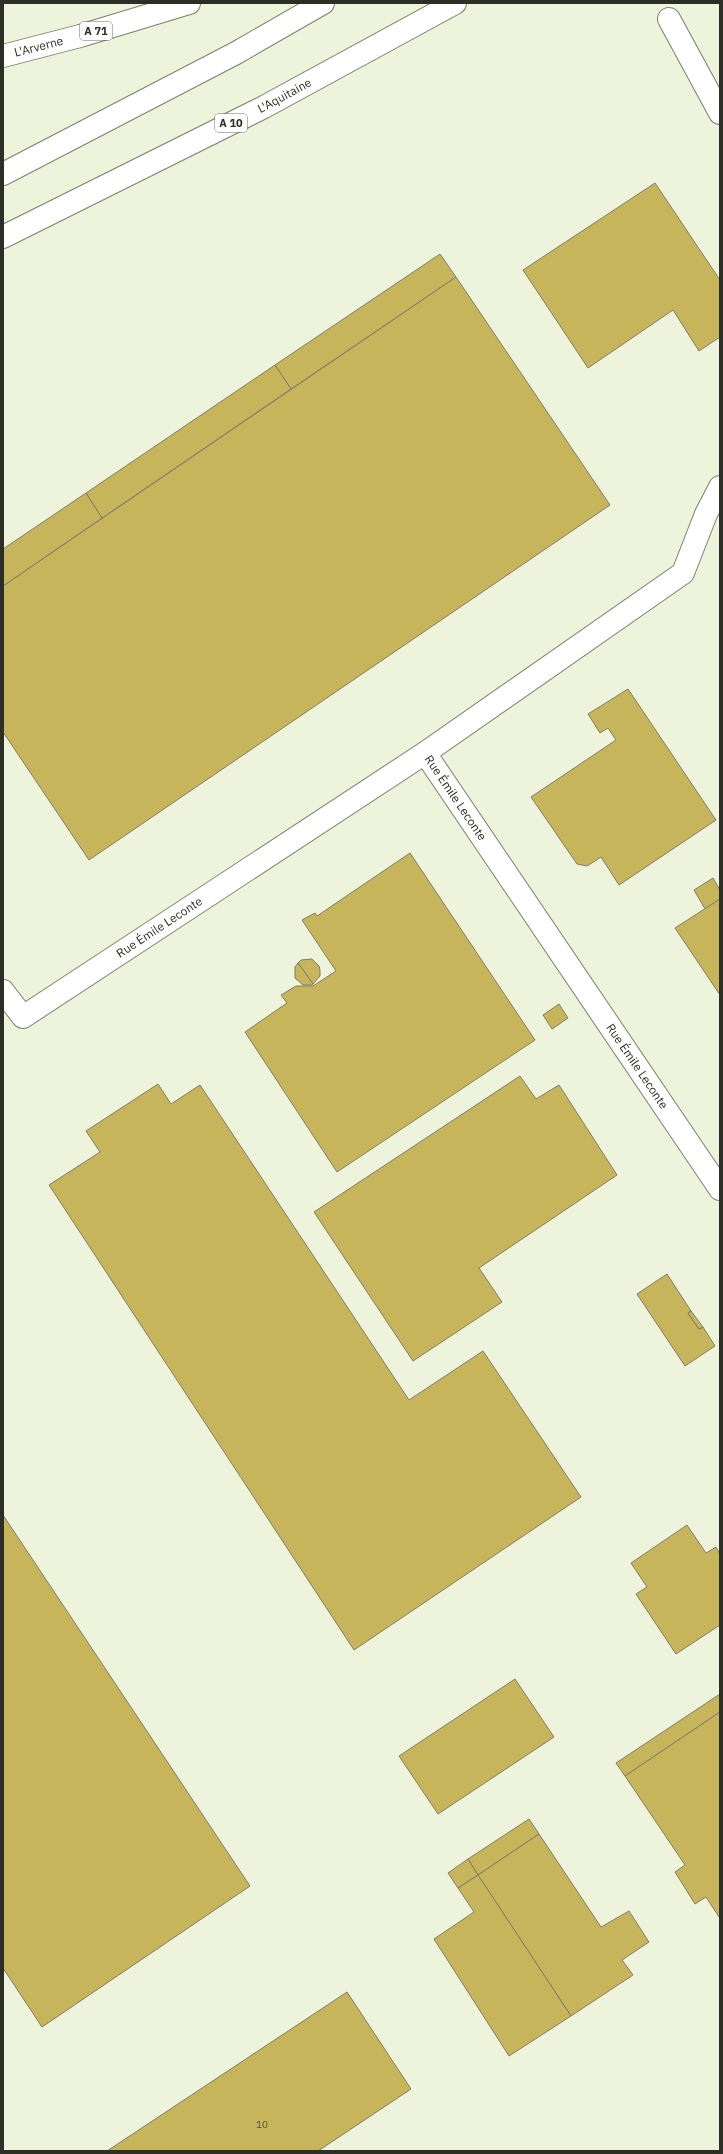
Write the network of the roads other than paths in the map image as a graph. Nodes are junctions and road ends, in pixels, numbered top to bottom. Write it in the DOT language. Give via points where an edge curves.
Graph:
graph roads {
  1 [pos="189,3"];
  2 [pos="323,3"];
  3 [pos="455,3"];
  4 [pos="669,19"];
  5 [pos="3,56"];
  6 [pos="720,113"];
  7 [pos="3,174"];
  8 [pos="3,236"];
  9 [pos="720,487"];
  10 [pos="425,753"];
  11 [pos="3,991"];
  12 [pos="720,1189"];
  1 -- 5 [label="main road, L'Arverne / A 71"];
  2 -- 7 [label="main road" via="236,53"];
  3 -- 8 [label="main road, L'Aquitaine / A 10" via="264,107"];
  4 -- 6 [label="main road"];
  9 -- 10 [label="main road" via="706,514 683,573"];
  10 -- 11 [label="main road, Rue Émile Leconte" via="23,1017"];
  10 -- 12 [label="main road, Rue Émile Leconte"];
}
